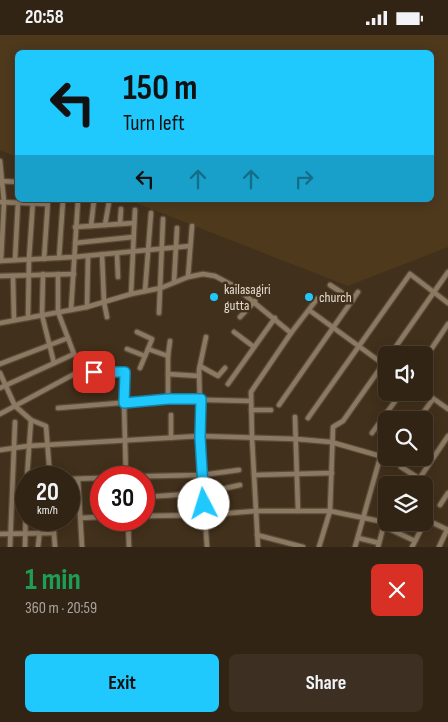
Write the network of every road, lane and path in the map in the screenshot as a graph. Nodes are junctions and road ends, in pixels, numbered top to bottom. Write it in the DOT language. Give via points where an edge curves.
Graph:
graph roads {
  1 [pos="0,161"];
  2 [pos="1,181"];
  3 [pos="15,183"];
  4 [pos="2,202"];
  5 [pos="18,202"];
  6 [pos="32,202"];
  7 [pos="48,202"];
  8 [pos="63,202"];
  9 [pos="78,202"];
  10 [pos="94,202"];
  11 [pos="109,202"];
  12 [pos="121,209"];
  13 [pos="135,210"];
  14 [pos="150,213"];
  15 [pos="163,219"];
  16 [pos="134,223"];
  17 [pos="120,224"];
  18 [pos="105,225"];
  19 [pos="91,226"];
  20 [pos="192,226"];
  21 [pos="76,227"];
  22 [pos="177,228"];
  23 [pos="133,237"];
  24 [pos="75,243"];
  25 [pos="190,247"];
  26 [pos="162,248"];
  27 [pos="176,248"];
  28 [pos="147,250"];
  29 [pos="132,252"];
  30 [pos="102,254"];
  31 [pos="117,254"];
  32 [pos="88,256"];
  33 [pos="74,257"];
  34 [pos="58,258"];
  35 [pos="29,259"];
  36 [pos="44,259"];
  37 [pos="15,260"];
  38 [pos="0,261"];
  39 [pos="448,272"];
  40 [pos="58,274"];
  41 [pos="74,274"];
  42 [pos="28,275"];
  43 [pos="43,275"];
  44 [pos="0,276"];
  45 [pos="14,276"];
  46 [pos="118,277"];
  47 [pos="188,277"];
  48 [pos="174,281"];
  49 [pos="330,285"];
  50 [pos="162,288"];
  51 [pos="145,291"];
  52 [pos="358,292"];
  53 [pos="434,292"];
  54 [pos="131,294"];
  55 [pos="318,299"];
  56 [pos="255,301"];
  57 [pos="353,301"];
  58 [pos="104,302"];
  59 [pos="448,303"];
  60 [pos="87,307"];
  61 [pos="71,310"];
  62 [pos="310,310"];
  63 [pos="58,312"];
  64 [pos="159,313"];
  65 [pos="42,315"];
  66 [pos="28,317"];
  67 [pos="107,317"];
  68 [pos="240,317"];
  69 [pos="275,318"];
  70 [pos="14,320"];
  71 [pos="0,323"];
  72 [pos="448,324"];
  73 [pos="334,328"];
  74 [pos="137,332"];
  75 [pos="234,332"];
  76 [pos="292,333"];
  77 [pos="206,337"];
  78 [pos="68,338"];
  79 [pos="170,341"];
  80 [pos="49,345"];
  81 [pos="358,346"];
  82 [pos="396,346"];
  83 [pos="433,346"];
  84 [pos="254,347"];
  85 [pos="127,349"];
  86 [pos="148,349"];
  87 [pos="145,356"];
  88 [pos="168,356"];
  89 [pos="378,359"];
  90 [pos="54,363"];
  91 [pos="0,364"];
  92 [pos="200,366"];
  93 [pos="140,368"];
  94 [pos="225,368"];
  95 [pos="0,373"];
  96 [pos="378,373"];
  97 [pos="168,374"];
  98 [pos="199,376"];
  99 [pos="228,383"];
  100 [pos="2,387"];
  101 [pos="168,399"];
  102 [pos="201,399"];
  103 [pos="433,399"];
  104 [pos="250,401"];
  105 [pos="395,401"];
  106 [pos="124,403"];
  107 [pos="279,405"];
  108 [pos="15,406"];
  109 [pos="58,408"];
  110 [pos="448,409"];
  111 [pos="251,410"];
  112 [pos="271,410"];
  113 [pos="0,414"];
  114 [pos="171,415"];
  115 [pos="295,417"];
  116 [pos="308,418"];
  117 [pos="30,421"];
  118 [pos="15,422"];
  119 [pos="372,433"];
  120 [pos="448,436"];
  121 [pos="200,437"];
  122 [pos="171,438"];
  123 [pos="252,438"];
  124 [pos="296,439"];
  125 [pos="124,441"];
  126 [pos="331,442"];
  127 [pos="28,446"];
  128 [pos="48,446"];
  129 [pos="14,448"];
  130 [pos="0,451"];
  131 [pos="378,455"];
  132 [pos="378,463"];
  133 [pos="27,466"];
  134 [pos="49,466"];
  135 [pos="125,466"];
  136 [pos="401,467"];
  137 [pos="239,470"];
  138 [pos="332,473"];
  139 [pos="296,474"];
  140 [pos="202,475"];
  141 [pos="254,475"];
  142 [pos="155,476"];
  143 [pos="415,476"];
  144 [pos="422,476"];
  145 [pos="240,485"];
  146 [pos="204,493"];
  147 [pos="448,493"];
  148 [pos="155,496"];
  149 [pos="440,505"];
  150 [pos="234,506"];
  151 [pos="256,511"];
  152 [pos="298,511"];
  153 [pos="330,511"];
  154 [pos="235,513"];
  155 [pos="205,515"];
  156 [pos="155,516"];
  157 [pos="363,517"];
  158 [pos="80,518"];
  159 [pos="90,518"];
  160 [pos="378,522"];
  161 [pos="433,523"];
  162 [pos="448,530"];
  163 [pos="25,531"];
  164 [pos="39,531"];
  165 [pos="128,531"];
  166 [pos="382,531"];
  167 [pos="397,531"];
  168 [pos="420,531"];
  169 [pos="54,533"];
  170 [pos="0,534"];
  171 [pos="10,534"];
  172 [pos="39,534"];
  173 [pos="25,535"];
  174 [pos="258,535"];
  175 [pos="358,538"];
  176 [pos="415,541"];
  177 [pos="379,545"];
  178 [pos="10,547"];
  179 [pos="25,547"];
  180 [pos="38,547"];
  181 [pos="55,547"];
  182 [pos="82,547"];
  183 [pos="129,547"];
  184 [pos="207,547"];
  185 [pos="258,547"];
  186 [pos="302,547"];
  187 [pos="319,547"];
  188 [pos="355,547"];
  189 [pos="412,547"];
  190 [pos="439,547"];
  1 -- 2 [label="street"];
  2 -- 3 [label="street"];
  2 -- 4 [label="street"];
  4 -- 5 [label="street"];
  4 -- 38 [label="street"];
  5 -- 37 [label="street"];
  6 -- 35 [label="street"];
  7 -- 36 [label="street"];
  8 -- 34 [label="street"];
  9 -- 21 [label="street"];
  10 -- 19 [label="street"];
  11 -- 18 [label="street"];
  12 -- 17 [label="street"];
  13 -- 16 [label="street"];
  14 -- 28 [label="street"];
  15 -- 26 [label="street"];
  16 -- 17 [label="street"];
  16 -- 23 [label="street"];
  17 -- 18 [label="street"];
  18 -- 19 [label="street"];
  19 -- 21 [label="street"];
  20 -- 25 [label="street"];
  21 -- 24 [label="street"];
  22 -- 27 [label="street"];
  23 -- 24 [label="street"];
  23 -- 29 [label="street"];
  24 -- 33 [label="street"];
  25 -- 27 [label="street"];
  25 -- 47 [label="street"];
  26 -- 27 [label="street"];
  26 -- 28 [label="street"];
  26 -- 50 [label="street"];
  27 -- 48 [label="street"];
  28 -- 29 [label="street"];
  28 -- 51 [label="street"];
  29 -- 31 [label="street"];
  29 -- 54 [label="street"];
  30 -- 31 [label="street"];
  30 -- 32 [label="street"];
  30 -- 58 [label="street"];
  31 -- 46 [label="street"];
  32 -- 33 [label="street"];
  32 -- 60 [label="street"];
  33 -- 34 [label="street"];
  33 -- 41 [label="street"];
  34 -- 36 [label="street"];
  35 -- 36 [label="street"];
  35 -- 37 [label="street"];
  35 -- 42 [label="street"];
  37 -- 38 [label="street"];
  39 -- 53 [label="street"];
  40 -- 41 [label="street"];
  40 -- 43 [label="street"];
  40 -- 63 [label="street"];
  41 -- 61 [label="street"];
  42 -- 43 [label="street"];
  42 -- 45 [label="street"];
  42 -- 66 [label="street"];
  43 -- 65 [label="street"];
  44 -- 45 [label="street"];
  45 -- 70 [label="street"];
  47 -- 48 [label="street"];
  47 -- 56 [label="street" via="215,276"];
  48 -- 50 [label="street"];
  49 -- 57 [label="street"];
  50 -- 51 [label="street"];
  50 -- 64 [label="street"];
  51 -- 54 [label="street"];
  52 -- 57 [label="street"];
  53 -- 59 [label="street"];
  53 -- 81 [label="street" via="410,273"];
  53 -- 82 [label="street"];
  54 -- 58 [label="street"];
  55 -- 62 [label="street"];
  56 -- 68 [label="street"];
  56 -- 69 [label="street"];
  57 -- 73 [label="street"];
  58 -- 60 [label="street"];
  58 -- 67 [label="street"];
  60 -- 61 [label="street"];
  61 -- 63 [label="street"];
  62 -- 73 [label="street"];
  62 -- 76 [label="street"];
  63 -- 65 [label="street"];
  63 -- 78 [label="street"];
  65 -- 66 [label="street"];
  65 -- 80 [label="street"];
  66 -- 70 [label="street"];
  69 -- 76 [label="street"];
  69 -- 84 [label="street"];
  70 -- 71 [label="street"];
  72 -- 83 [label="street"];
  73 -- 81 [label="street"];
  73 -- 107 [label="street"];
  74 -- 86 [label="street" via="152,339"];
  75 -- 84 [label="street"];
  76 -- 104 [label="street" via="251,392"];
  77 -- 92 [label="street"];
  78 -- 80 [label="street"];
  78 -- 90 [label="street" via="74,354"];
  79 -- 88 [label="street"];
  80 -- 90 [label="street"];
  80 -- 91 [label="street"];
  81 -- 89 [label="street"];
  81 -- 116 [label="street"];
  84 -- 99 [label="street"];
  85 -- 87 [label="street"];
  86 -- 87 [label="street"];
  86 -- 88 [label="street"];
  87 -- 93 [label="street"];
  88 -- 97 [label="street"];
  90 -- 100 [label="street"];
  92 -- 94 [label="street" via="218,376"];
  92 -- 98 [label="street"];
  95 -- 100 [label="street"];
  96 -- 126 [label="street" via="343,421 333,426"];
  97 -- 98 [label="street"];
  97 -- 101 [label="street"];
  98 -- 102 [label="street"];
  100 -- 108 [label="street"];
  101 -- 102 [label="street"];
  101 -- 106 [label="street"];
  102 -- 104 [label="street"];
  102 -- 121 [label="street"];
  103 -- 110 [label="street"];
  104 -- 111 [label="street"];
  105 -- 119 [label="street"];
  106 -- 108 [label="street" via="125,372 78,372"];
  106 -- 109 [label="street"];
  106 -- 125 [label="street"];
  108 -- 113 [label="street"];
  108 -- 117 [label="street"];
  111 -- 112 [label="street"];
  111 -- 123 [label="street"];
  114 -- 122 [label="street"];
  115 -- 124 [label="street"];
  117 -- 127 [label="street"];
  117 -- 128 [label="street" via="46,426"];
  118 -- 129 [label="street"];
  120 -- 144 [label="street"];
  121 -- 122 [label="street"];
  121 -- 123 [label="street"];
  121 -- 140 [label="street"];
  122 -- 125 [label="street"];
  123 -- 124 [label="street"];
  123 -- 141 [label="street"];
  124 -- 126 [label="street"];
  124 -- 139 [label="street"];
  125 -- 128 [label="street"];
  125 -- 135 [label="street"];
  126 -- 131 [label="street"];
  126 -- 138 [label="street"];
  127 -- 128 [label="street"];
  127 -- 129 [label="street"];
  127 -- 133 [label="street"];
  128 -- 134 [label="street"];
  129 -- 130 [label="street"];
  129 -- 171 [label="street"];
  132 -- 157 [label="street"];
  136 -- 143 [label="street"];
  137 -- 140 [label="street"];
  138 -- 139 [label="street"];
  138 -- 153 [label="street"];
  139 -- 141 [label="street"];
  139 -- 152 [label="street"];
  140 -- 142 [label="street"];
  140 -- 146 [label="street"];
  141 -- 151 [label="street"];
  145 -- 146 [label="street"];
  146 -- 148 [label="street"];
  146 -- 155 [label="street"];
  147 -- 149 [label="street"];
  150 -- 154 [label="street"];
  151 -- 152 [label="street"];
  151 -- 154 [label="street"];
  151 -- 174 [label="street"];
  152 -- 153 [label="street"];
  153 -- 157 [label="street"];
  153 -- 187 [label="street"];
  154 -- 155 [label="street"];
  155 -- 156 [label="street"];
  155 -- 184 [label="street"];
  157 -- 160 [label="street"];
  157 -- 175 [label="street"];
  158 -- 159 [label="street"];
  158 -- 182 [label="street"];
  161 -- 162 [label="street"];
  162 -- 190 [label="street"];
  163 -- 173 [label="street"];
  164 -- 172 [label="street"];
  165 -- 183 [label="street"];
  166 -- 177 [label="street"];
  167 -- 176 [label="street"];
  168 -- 176 [label="street"];
  169 -- 172 [label="street"];
  169 -- 181 [label="street"];
  170 -- 171 [label="street"];
  171 -- 173 [label="street"];
  171 -- 178 [label="street"];
  172 -- 173 [label="street"];
  172 -- 180 [label="street"];
  173 -- 179 [label="street"];
  174 -- 185 [label="street"];
  174 -- 186 [label="street"];
  175 -- 177 [label="street"];
  175 -- 188 [label="street"];
  176 -- 189 [label="street"];
}
